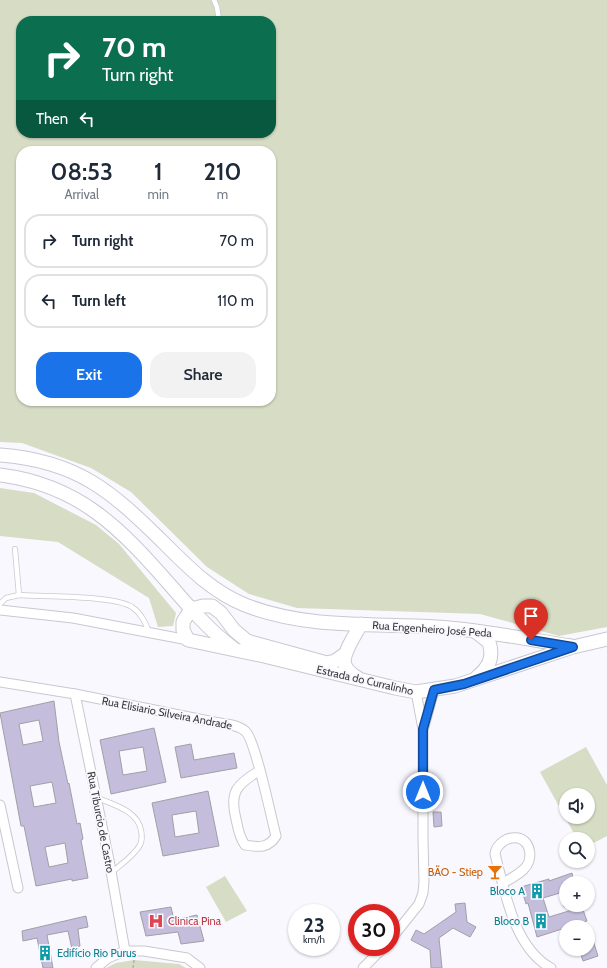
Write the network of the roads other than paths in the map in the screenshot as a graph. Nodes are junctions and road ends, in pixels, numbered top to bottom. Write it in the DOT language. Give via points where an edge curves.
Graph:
graph roads {
  1 [pos="214,0"];
  2 [pos="219,16"];
  3 [pos="0,455"];
  4 [pos="0,475"];
  5 [pos="16,549"];
  6 [pos="19,595"];
  7 [pos="0,604"];
  8 [pos="191,609"];
  9 [pos="0,610"];
  10 [pos="183,622"];
  11 [pos="361,624"];
  12 [pos="472,630"];
  13 [pos="149,632"];
  14 [pos="166,635"];
  15 [pos="607,638"];
  16 [pos="188,640"];
  17 [pos="573,647"];
  18 [pos="237,651"];
  19 [pos="345,654"];
  20 [pos="361,681"];
  21 [pos="472,681"];
  22 [pos="0,682"];
  23 [pos="434,690"];
  24 [pos="416,692"];
  25 [pos="75,694"];
  26 [pos="423,729"];
  27 [pos="260,771"];
  28 [pos="96,798"];
  29 [pos="0,805"];
  30 [pos="111,873"];
  31 [pos="502,883"];
  32 [pos="18,888"];
  33 [pos="400,928"];
  34 [pos="125,951"];
  35 [pos="375,956"];
  36 [pos="96,968"];
  37 [pos="200,968"];
  38 [pos="363,968"];
  39 [pos="551,968"];
  1 -- 2 [label="lane"];
  3 -- 11 [label="street, Rua Engenheiro José Peda" via="49,463 76,473 100,487 127,507 207,584 232,599 279,616"];
  4 -- 8 [label="street" via="53,487 89,506 120,531"];
  5 -- 6 [label="lane"];
  6 -- 7 [label="lane" via="6,598"];
  6 -- 13 [label="lane" via="121,602 138,612"];
  8 -- 10 [label="street"];
  8 -- 18 [label="street" via="220,639"];
  8 -- 19 [label="street" via="212,606 247,641 326,663 335,661"];
  9 -- 13 [label="street" via="73,618"];
  10 -- 14 [label="street"];
  10 -- 16 [label="street" via="183,630"];
  11 -- 12 [label="street, Rua Engenheiro José Peda"];
  11 -- 19 [label="street"];
  12 -- 17 [label="street, Rua Engenheiro José Peda"];
  12 -- 21 [label="street" via="489,642 492,657 486,669"];
  13 -- 14 [label="street"];
  14 -- 16 [label="street"];
  15 -- 17 [label="street, Estrada do Curralinho"];
  16 -- 18 [label="street, Estrada do Curralinho"];
  17 -- 21 [label="street, Estrada do Curralinho"];
  18 -- 20 [label="street, Estrada do Curralinho"];
  19 -- 20 [label="street" via="345,666"];
  20 -- 24 [label="street, Estrada do Curralinho"];
  21 -- 23 [label="street, Estrada do Curralinho"];
  22 -- 25 [label="street, Rua Elisiario Silveira Andrade"];
  23 -- 24 [label="street, Estrada do Curralinho"];
  23 -- 26 [label="street"];
  24 -- 26 [label="street"];
  25 -- 27 [label="street, Rua Elisiario Silveira Andrade" via="236,726 249,737"];
  25 -- 28 [label="street, Rua Tiburcio de Castro"];
  26 -- 33 [label="street" via="424,881 419,904"];
  27 -- 27 [label="street, Rua Elisiario Silveira Andrade" via="276,836 271,843 261,848 245,845 240,838 233,807 233,797 237,788 243,781"];
  28 -- 30 [label="street, Rua Tiburcio de Castro"];
  28 -- 30 [label="lane" via="133,815 139,822 142,832 140,845"];
  29 -- 32 [label="street"];
  30 -- 34 [label="street, Rua Tiburcio de Castro"];
  31 -- 31 [label="street" via="525,869 530,862 528,848 524,841 518,838 504,841 496,849"];
  31 -- 39 [label="street" via="520,934 534,956"];
  34 -- 36 [label="street" via="108,958"];
  34 -- 37 [label="street" via="144,951 186,958"];
  35 -- 38 [label="street"];
}
